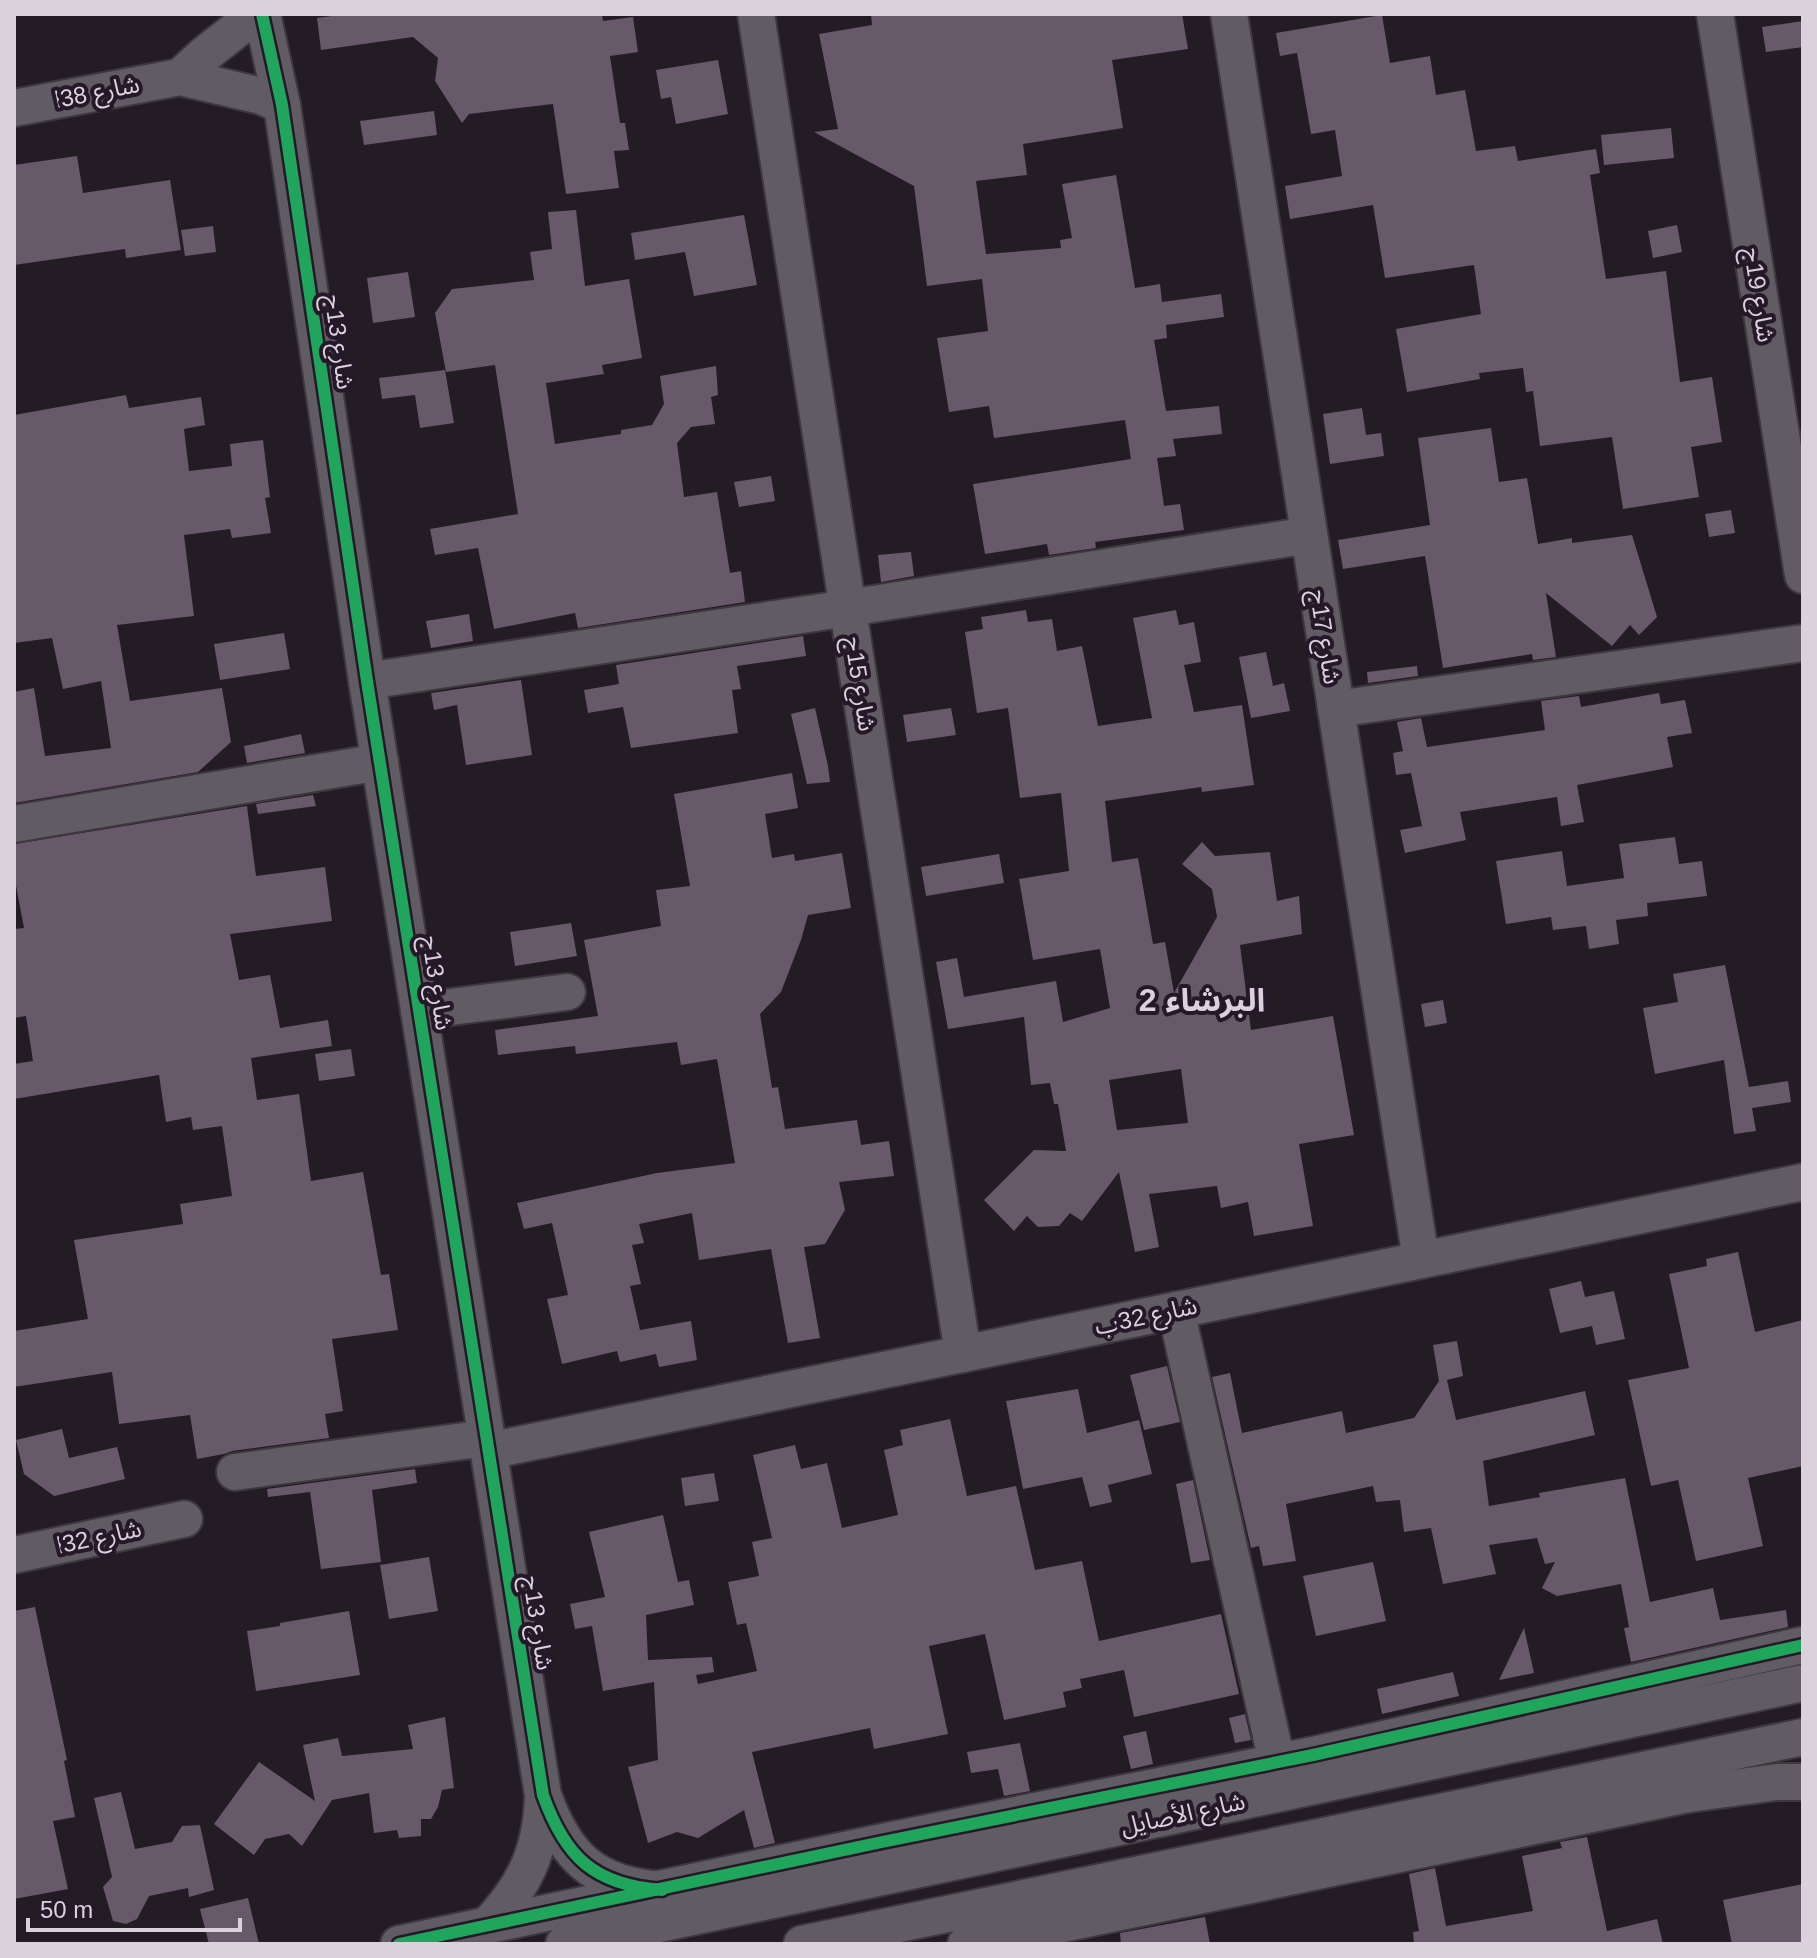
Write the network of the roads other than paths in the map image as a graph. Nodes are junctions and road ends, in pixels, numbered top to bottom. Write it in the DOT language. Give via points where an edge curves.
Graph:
graph roads {
  1 [pos="256,14"];
  2 [pos="262,14"];
  3 [pos="756,14"];
  4 [pos="1229,14"];
  5 [pos="1715,14"];
  6 [pos="180,77"];
  7 [pos="282,105"];
  8 [pos="14,108"];
  9 [pos="1794,464"];
  10 [pos="1309,535"];
  11 [pos="1803,575"];
  12 [pos="848,608"];
  13 [pos="1803,643"];
  14 [pos="367,681"];
  15 [pos="1336,709"];
  16 [pos="380,762"];
  17 [pos="14,824"];
  18 [pos="567,992"];
  19 [pos="419,1011"];
  20 [pos="1803,1182"];
  21 [pos="1421,1260"];
  22 [pos="1176,1310"];
  23 [pos="963,1354"];
  24 [pos="487,1444"];
  25 [pos="235,1472"];
  26 [pos="184,1519"];
  27 [pos="14,1555"];
  28 [pos="1803,1645"];
  29 [pos="1803,1683"];
  30 [pos="1803,1737"];
  31 [pos="1277,1762"];
  32 [pos="1316,1770"];
  33 [pos="1803,1782"];
  34 [pos="543,1795"];
  35 [pos="1457,1826"];
  36 [pos="662,1890"];
  37 [pos="488,1925"];
  38 [pos="1003,1939"];
  39 [pos="399,1944"];
  40 [pos="564,1944"];
  41 [pos="802,1944"];
  42 [pos="966,1944"];
  1 -- 6 [label="street"];
  2 -- 7 [label="street, شارع 13ج"];
  3 -- 12 [label="street, شارع 15ج"];
  4 -- 10 [label="street, شارع 17ج"];
  5 -- 9 [label="street, شارع 19ج"];
  6 -- 7 [label="street, شارع 38ا"];
  6 -- 8 [label="street, شارع 38ا"];
  7 -- 14 [label="street, شارع 13ج"];
  9 -- 11 [label="street, شارع 19ج"];
  10 -- 12 [label="street"];
  10 -- 15 [label="street, شارع 17ج"];
  12 -- 14 [label="street"];
  12 -- 23 [label="street, شارع 15ج"];
  13 -- 15 [label="street"];
  14 -- 16 [label="street, شارع 13ج"];
  15 -- 21 [label="street, شارع 17ج"];
  16 -- 17 [label="street"];
  16 -- 19 [label="street, شارع 13ج"];
  18 -- 19 [label="street"];
  19 -- 24 [label="street, شارع 13ج"];
  20 -- 21 [label="street, شارع 32ب"];
  21 -- 22 [label="street, شارع 32ب"];
  22 -- 23 [label="street, شارع 32ب"];
  22 -- 31 [label="street"];
  23 -- 24 [label="street, شارع 32ب"];
  24 -- 25 [label="street, شارع 32ب"];
  24 -- 34 [label="street, شارع 13ج"];
  26 -- 27 [label="street, شارع 32ا"];
  28 -- 32 [label="street"];
  29 -- 32 [label="street, شارع الأصايل"];
  30 -- 35 [label="street, شارع الأصايل"];
  31 -- 32 [label="street"];
  31 -- 36 [label="street"];
  32 -- 40 [label="street, شارع الأصايل"];
  33 -- 35 [label="street" via="1747,1785"];
  34 -- 36 [label="street, شارع 13ج" via="551,1820 578,1858 616,1883"];
  34 -- 37 [label="street, شارع 13ج" via="534,1854 523,1880"];
  35 -- 38 [label="street"];
  35 -- 41 [label="street, شارع الأصايل"];
  36 -- 37 [label="street"];
  37 -- 39 [label="street"];
  38 -- 42 [label="street"];
}
